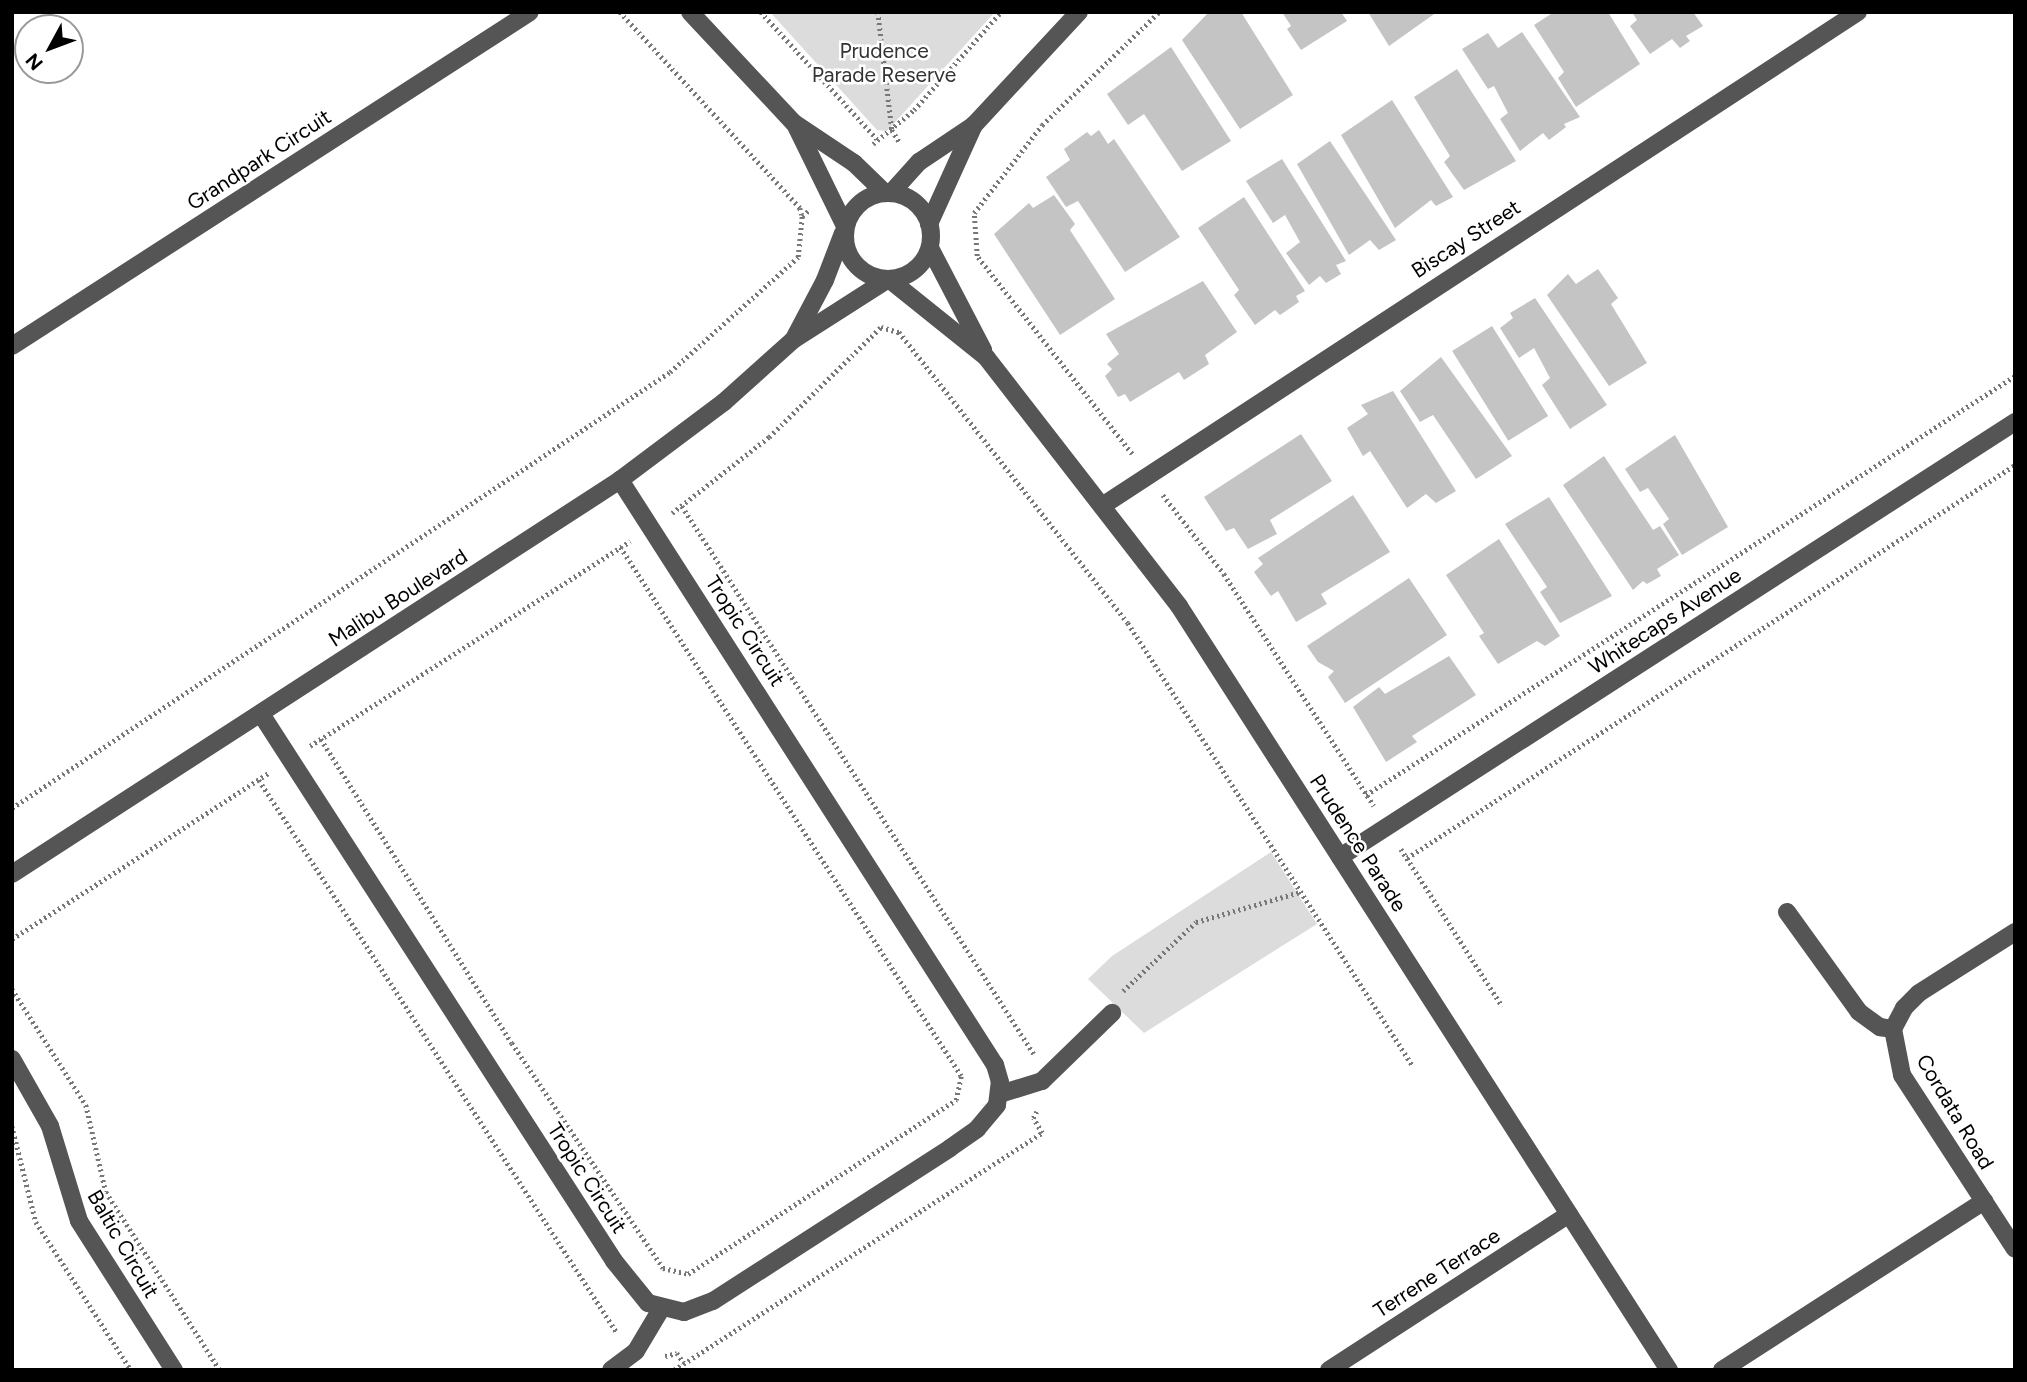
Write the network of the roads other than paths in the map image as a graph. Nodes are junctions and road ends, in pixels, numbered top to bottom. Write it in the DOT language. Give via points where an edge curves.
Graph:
graph roads {
  1 [pos="530,12"];
  2 [pos="690,12"];
  3 [pos="1079,12"];
  4 [pos="1858,12"];
  5 [pos="794,123"];
  6 [pos="974,125"];
  7 [pos="887,192"];
  8 [pos="929,224"];
  9 [pos="845,229"];
  10 [pos="930,248"];
  11 [pos="889,280"];
  12 [pos="793,340"];
  13 [pos="12,346"];
  14 [pos="986,357"];
  15 [pos="2015,422"];
  16 [pos="620,480"];
  17 [pos="1101,506"];
  18 [pos="261,714"];
  19 [pos="1340,857"];
  20 [pos="12,874"];
  21 [pos="1787,912"];
  22 [pos="2015,932"];
  23 [pos="1112,1013"];
  24 [pos="1892,1029"];
  25 [pos="12,1059"];
  26 [pos="1000,1094"];
  27 [pos="1984,1201"];
  28 [pos="1569,1214"];
  29 [pos="2015,1249"];
  30 [pos="661,1309"];
  31 [pos="174,1370"];
  32 [pos="611,1370"];
  33 [pos="1329,1370"];
  34 [pos="1669,1370"];
  35 [pos="1722,1370"];
  1 -- 13 [label="street, Grandpark Circuit"];
  2 -- 5 [label="street"];
  3 -- 6 [label="street"];
  4 -- 17 [label="street, Biscay Street"];
  5 -- 7 [label="street" via="854,163"];
  5 -- 9 [label="street"];
  6 -- 7 [label="street" via="919,162"];
  6 -- 8 [label="street"];
  7 -- 8 [label="street" via="915,202"];
  7 -- 9 [label="street" via="859,203"];
  8 -- 10 [label="street"];
  9 -- 11 [label="street" via="851,259 866,273"];
  9 -- 12 [label="street, Malibu Boulevard" via="825,280"];
  10 -- 11 [label="street" via="915,270"];
  10 -- 14 [label="street, Prudence Parade"];
  11 -- 12 [label="street, Malibu Boulevard"];
  11 -- 14 [label="street, Prudence Parade"];
  12 -- 16 [label="street, Malibu Boulevard" via="724,402"];
  14 -- 17 [label="street, Prudence Parade"];
  15 -- 19 [label="street, Whitecaps Avenue"];
  16 -- 18 [label="street, Malibu Boulevard"];
  16 -- 26 [label="street, Tropic Circuit" via="983,1042 995,1065"];
  17 -- 19 [label="street, Prudence Parade" via="1185,615"];
  18 -- 20 [label="street, Malibu Boulevard"];
  18 -- 30 [label="street, Tropic Circuit" via="627,1281 648,1303"];
  19 -- 28 [label="street, Prudence Parade"];
  21 -- 24 [label="street" via="1859,1012"];
  22 -- 24 [label="street" via="1919,993"];
  23 -- 26 [label="street" via="1042,1081"];
  24 -- 27 [label="street, Cordata Road" via="1902,1075"];
  25 -- 31 [label="street, Baltic Circuit" via="50,1126 79,1221"];
  26 -- 30 [label="street" via="990,1116 950,1148 713,1301 684,1312"];
  27 -- 29 [label="street, Cordata Road"];
  27 -- 35 [label="street"];
  28 -- 33 [label="street, Terrene Terrace"];
  28 -- 34 [label="street, Prudence Parade"];
  30 -- 32 [label="street" via="636,1351"];
}
